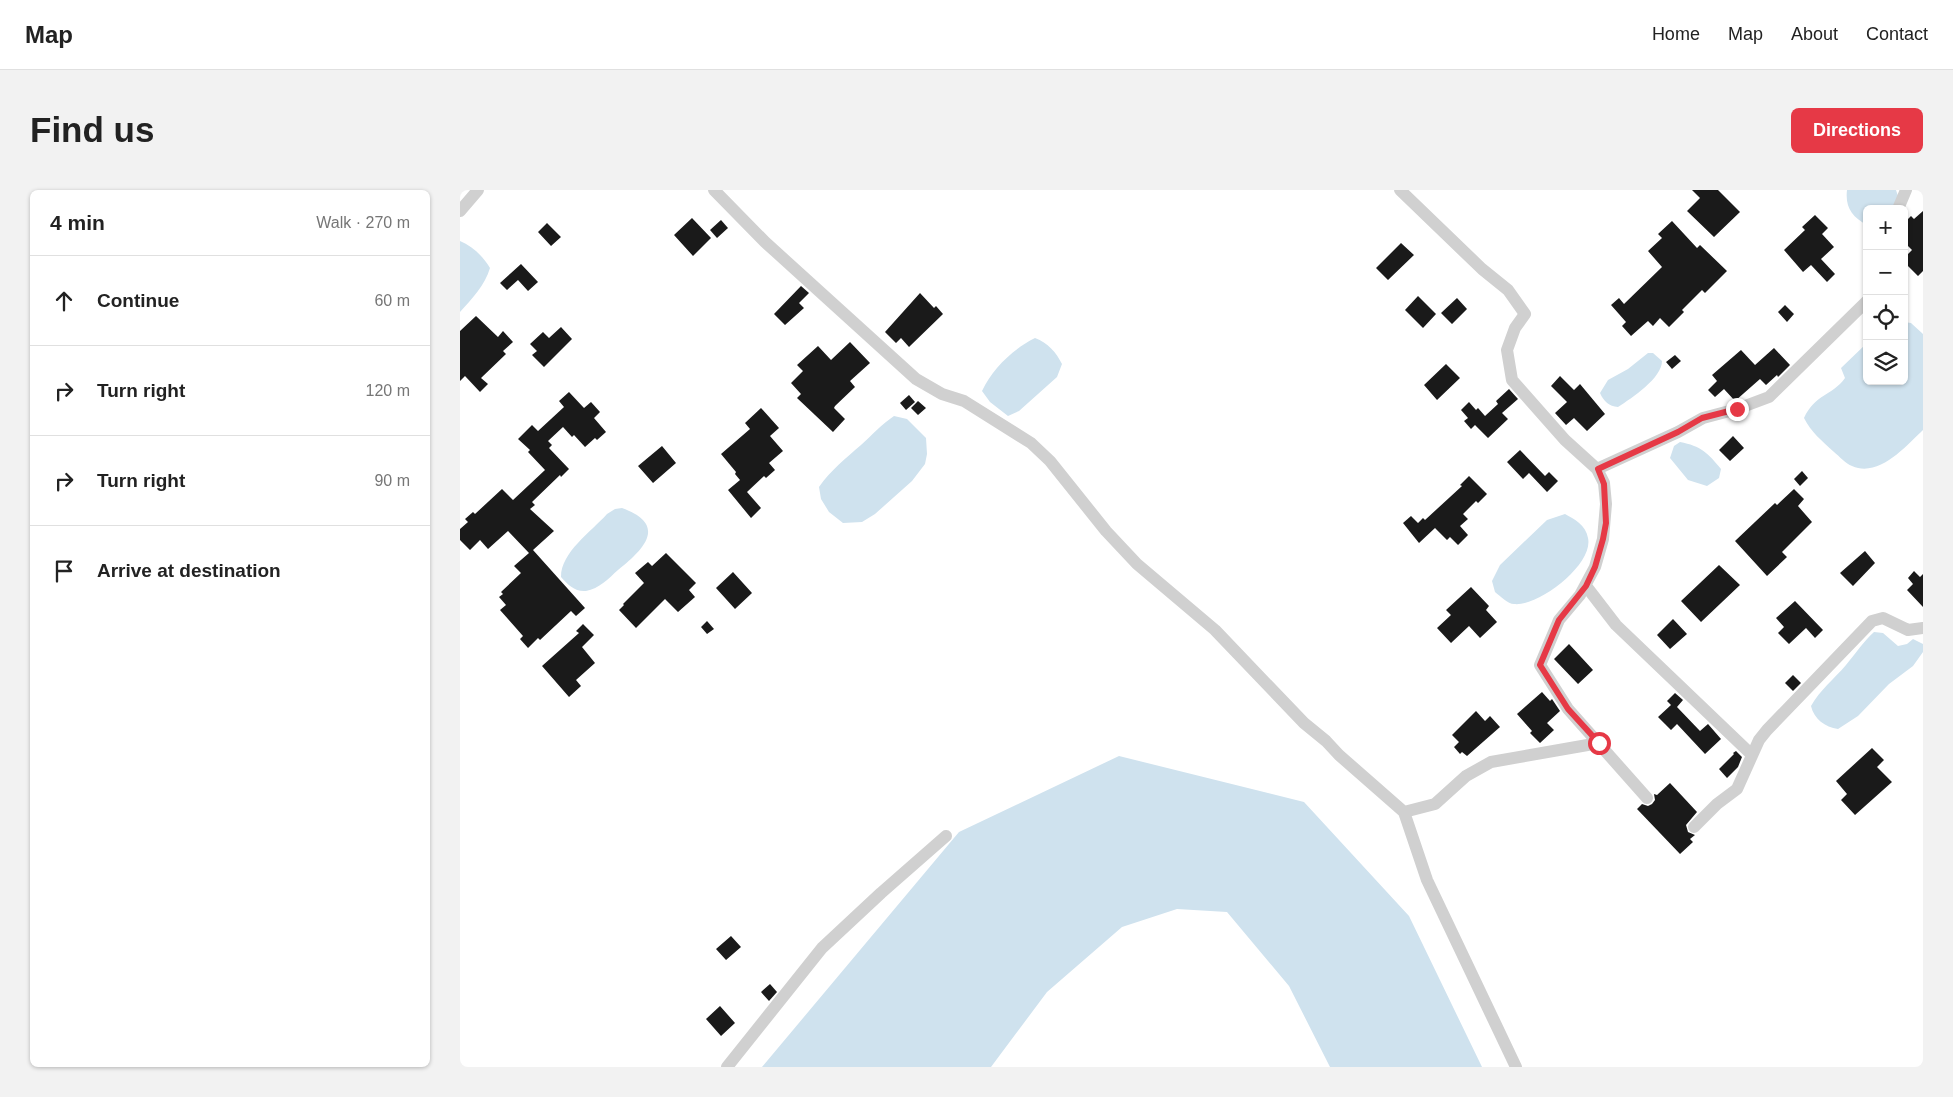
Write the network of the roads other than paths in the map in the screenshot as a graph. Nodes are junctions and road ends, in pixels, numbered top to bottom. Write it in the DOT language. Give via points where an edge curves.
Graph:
graph roads {
  1 [pos="478,190"];
  2 [pos="714,190"];
  3 [pos="1400,190"];
  4 [pos="1906,190"];
  5 [pos="1900,205"];
  6 [pos="460,211"];
  7 [pos="1863,305"];
  8 [pos="1598,469"];
  9 [pos="1586,586"];
  10 [pos="1923,628"];
  11 [pos="1599,743"];
  12 [pos="1752,755"];
  13 [pos="1647,798"];
  14 [pos="1404,812"];
  15 [pos="1694,827"];
  16 [pos="946,836"];
  17 [pos="727,1067"];
  18 [pos="1516,1067"];
  1 -- 6 [label="street"];
  2 -- 14 [label="street" via="765,242 916,379 942,394 964,401 1031,443 1137,564 1215,630 1304,723"];
  3 -- 8 [label="street" via="1508,290 1525,314 1515,328 1507,350 1512,380 1565,440"];
  4 -- 5 [label="street"];
  7 -- 8 [label="street" via="1769,397 1702,418"];
  8 -- 9 [label="street" via="1604,484 1606,523 1595,567"];
  9 -- 11 [label="street" via="1559,620 1540,665 1568,709"];
  9 -- 12 [label="street" via="1616,625"];
  10 -- 12 [label="street" via="1908,630 1883,618 1872,621 1767,730"];
  11 -- 13 [label="street"];
  11 -- 14 [label="street" via="1491,762 1466,776 1435,804"];
  12 -- 15 [label="street" via="1737,789"];
  14 -- 18 [label="street" via="1427,880"];
  16 -- 17 [label="street" via="822,948"];
}
